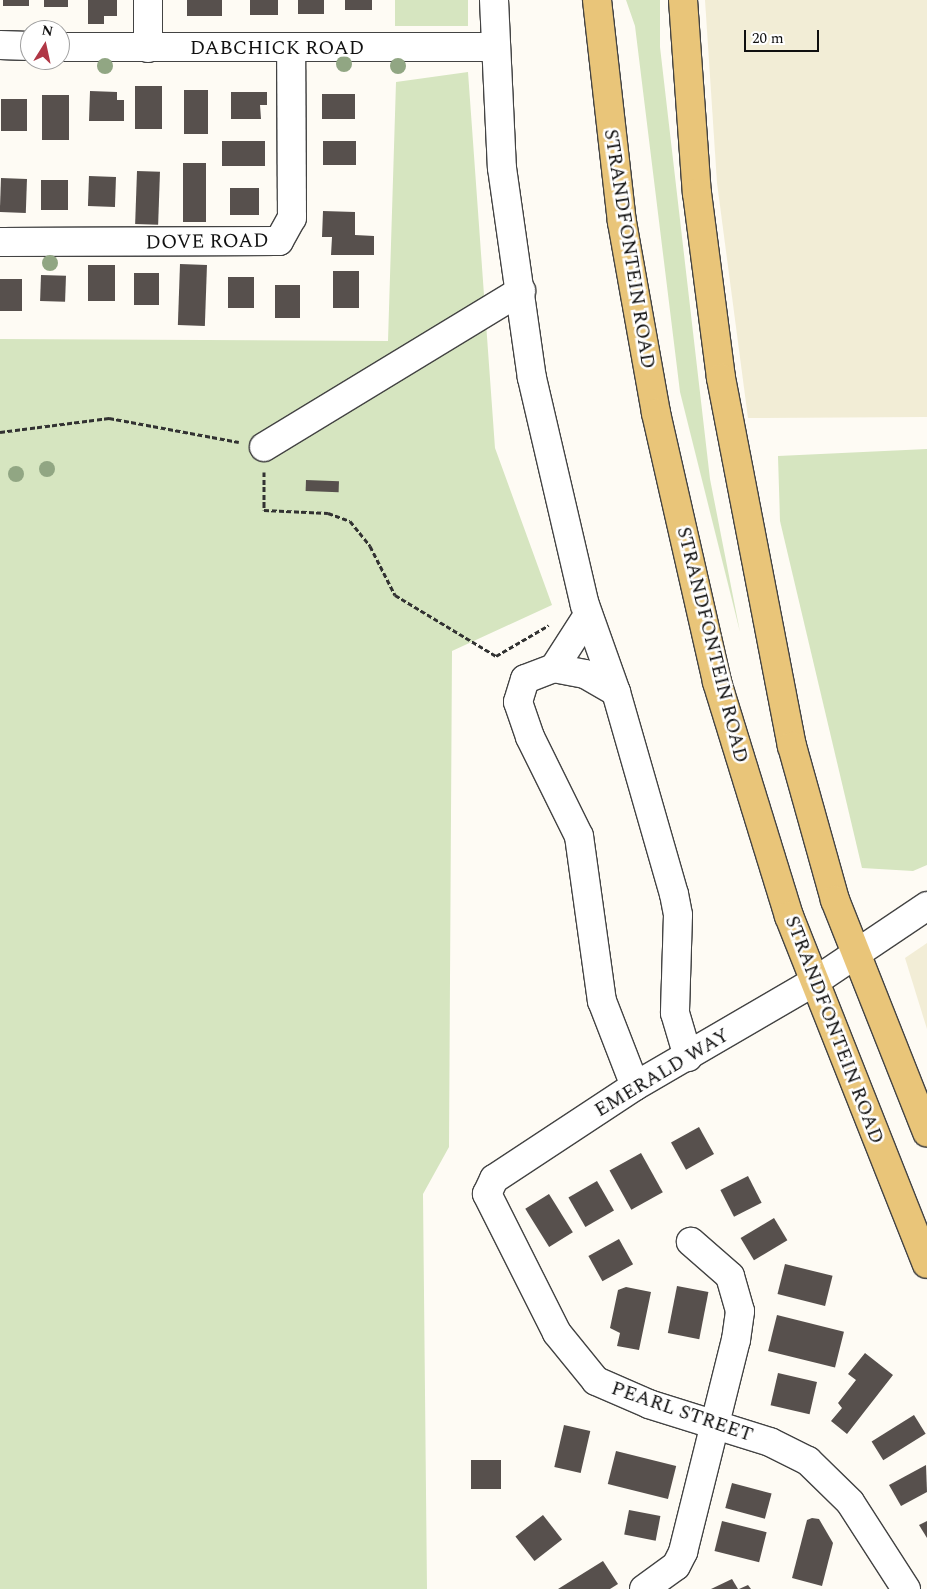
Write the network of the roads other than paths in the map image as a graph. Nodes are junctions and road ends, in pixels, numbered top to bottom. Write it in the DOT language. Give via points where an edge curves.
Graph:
graph roads {
  1 [pos="148,0"];
  2 [pos="494,0"];
  3 [pos="597,0"];
  4 [pos="683,0"];
  5 [pos="0,46"];
  6 [pos="20,46"];
  7 [pos="70,47"];
  8 [pos="493,47"];
  9 [pos="148,48"];
  10 [pos="291,49"];
  11 [pos="0,242"];
  12 [pos="521,292"];
  13 [pos="264,446"];
  14 [pos="586,610"];
  15 [pos="554,668"];
  16 [pos="616,692"];
  17 [pos="927,906"];
  18 [pos="855,952"];
  19 [pos="814,982"];
  20 [pos="688,1057"];
  21 [pos="635,1086"];
  22 [pos="927,1132"];
  23 [pos="489,1206"];
  24 [pos="691,1242"];
  25 [pos="927,1264"];
  26 [pos="714,1423"];
  27 [pos="644,1589"];
  28 [pos="906,1589"];
  1 -- 9 [label="street"];
  2 -- 8 [label="street"];
  3 -- 19 [label="main road, STRANDFONTEIN ROAD" via="611,145 656,413 717,682 756,818"];
  4 -- 18 [label="main road" via="697,193 721,378 792,746 811,821"];
  5 -- 6 [label="street"];
  7 -- 9 [label="street, DABCHICK ROAD"];
  8 -- 10 [label="street, DABCHICK ROAD"];
  8 -- 12 [label="street" via="502,168"];
  9 -- 10 [label="street, DABCHICK ROAD"];
  10 -- 11 [label="street, DOVE ROAD" via="292,218 279,241"];
  12 -- 13 [label="street"];
  12 -- 14 [label="street" via="532,378"];
  14 -- 15 [label="street"];
  14 -- 16 [label="street"];
  15 -- 16 [label="street" via="585,674"];
  15 -- 21 [label="street" via="524,679 518,693 520,712 579,836 602,1001"];
  16 -- 20 [label="street" via="674,894 677,940 675,1013"];
  17 -- 18 [label="street, EMERALD WAY"];
  18 -- 19 [label="street, EMERALD WAY"];
  18 -- 22 [label="main road"];
  19 -- 20 [label="street, EMERALD WAY"];
  19 -- 25 [label="main road, STRANDFONTEIN ROAD"];
  20 -- 21 [label="street, EMERALD WAY"];
  21 -- 23 [label="street, EMERALD WAY" via="494,1179 488,1190"];
  23 -- 26 [label="street, PEARL STREET" via="557,1333 579,1364 618,1393"];
  24 -- 26 [label="street" via="730,1276 738,1297 736,1340"];
  26 -- 27 [label="street" via="683,1552 676,1566"];
  26 -- 28 [label="street, PEARL STREET" via="770,1442 808,1461 850,1502"];
}
